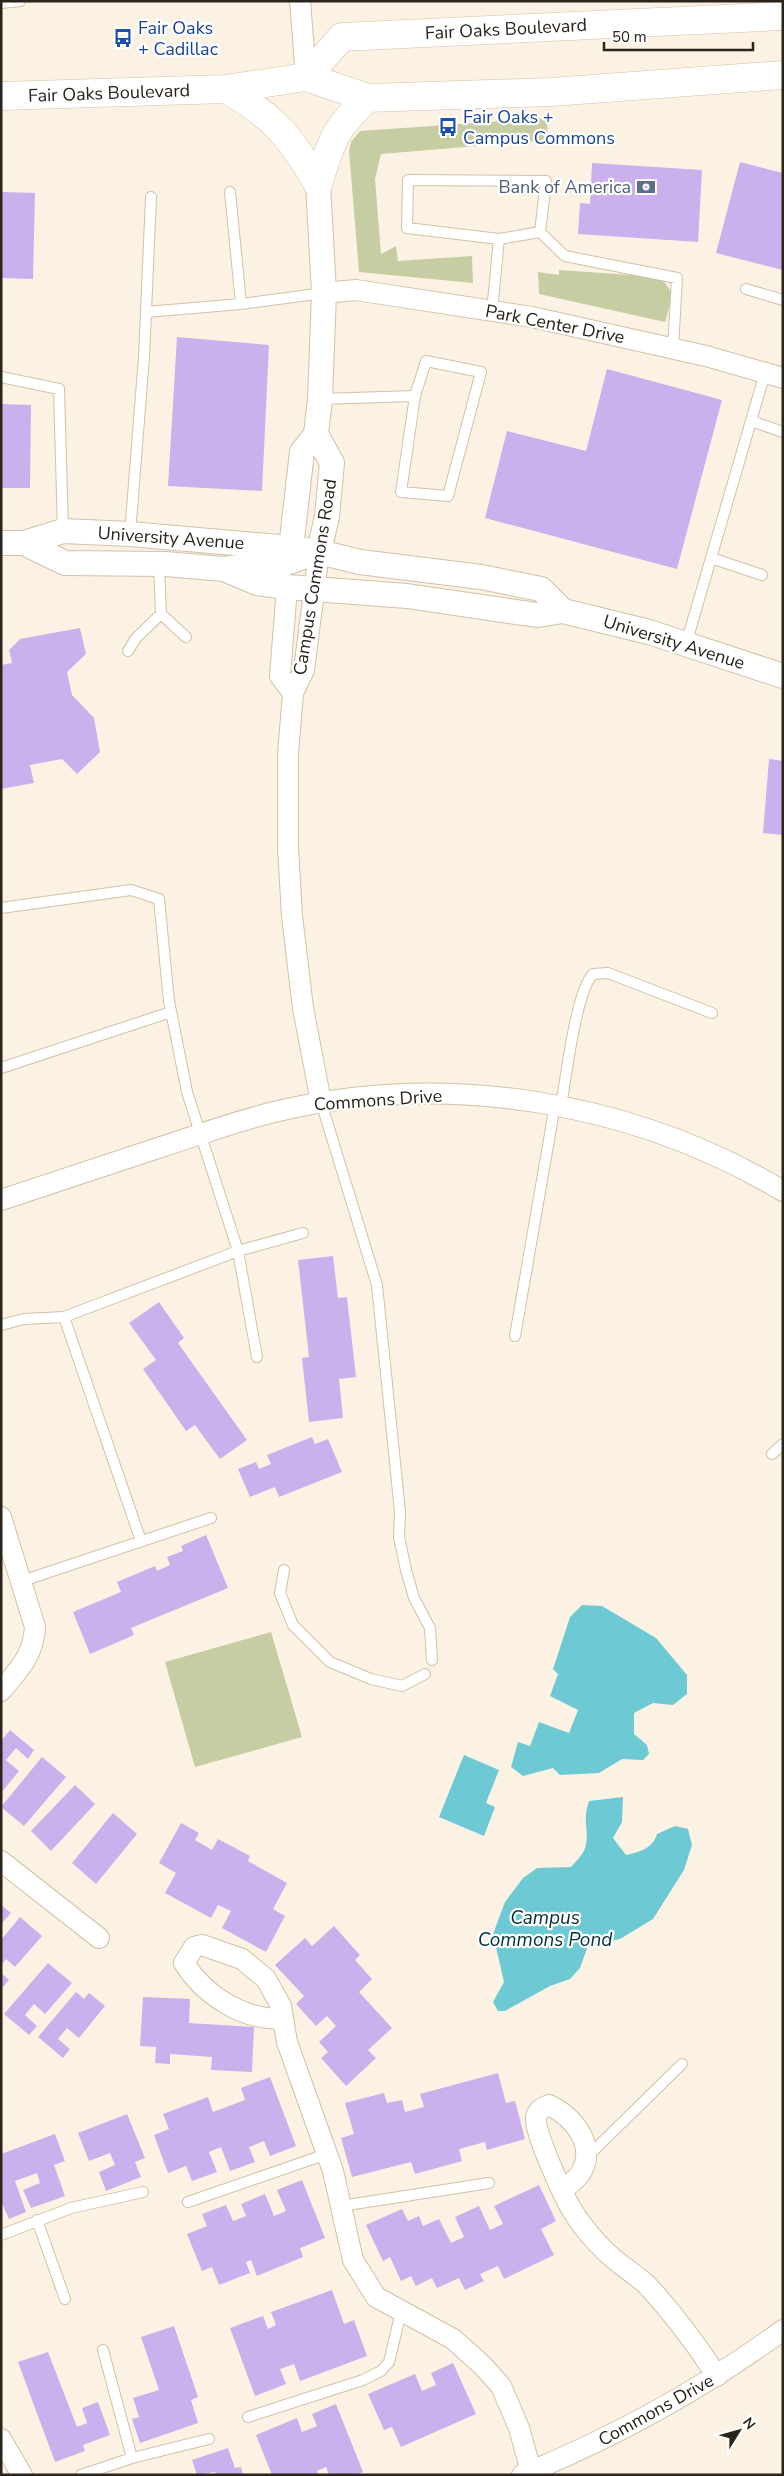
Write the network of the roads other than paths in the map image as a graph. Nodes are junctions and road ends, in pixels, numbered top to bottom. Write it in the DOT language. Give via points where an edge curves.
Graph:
graph roads {
  1 [pos="20,1"];
  2 [pos="300,1"];
  3 [pos="1,3"];
  4 [pos="783,16"];
  5 [pos="783,75"];
  6 [pos="306,77"];
  7 [pos="226,89"];
  8 [pos="1,96"];
  9 [pos="368,98"];
  10 [pos="318,184"];
  11 [pos="230,192"];
  12 [pos="151,197"];
  13 [pos="540,232"];
  14 [pos="500,239"];
  15 [pos="746,289"];
  16 [pos="324,293"];
  17 [pos="783,300"];
  18 [pos="241,304"];
  19 [pos="492,311"];
  20 [pos="146,312"];
  21 [pos="673,348"];
  22 [pos="774,376"];
  23 [pos="1,377"];
  24 [pos="414,396"];
  25 [pos="320,399"];
  26 [pos="751,421"];
  27 [pos="783,432"];
  28 [pos="316,434"];
  29 [pos="63,531"];
  30 [pos="130,534"];
  31 [pos="13,543"];
  32 [pos="291,548"];
  33 [pos="319,552"];
  34 [pos="711,558"];
  35 [pos="159,564"];
  36 [pos="224,569"];
  37 [pos="762,576"];
  38 [pos="287,587"];
  39 [pos="314,588"];
  40 [pos="563,611"];
  41 [pos="161,614"];
  42 [pos="186,637"];
  43 [pos="686,644"];
  44 [pos="128,651"];
  45 [pos="783,676"];
  46 [pos="293,693"];
  47 [pos="1,908"];
  48 [pos="171,1012"];
  49 [pos="712,1014"];
  50 [pos="1,1068"];
  51 [pos="321,1102"];
  52 [pos="558,1106"];
  53 [pos="200,1134"];
  54 [pos="783,1191"];
  55 [pos="1,1200"];
  56 [pos="303,1232"];
  57 [pos="238,1251"];
  58 [pos="64,1317"];
  59 [pos="1,1325"];
  60 [pos="515,1336"];
  61 [pos="257,1357"];
  62 [pos="783,1444"];
  63 [pos="772,1454"];
  64 [pos="1,1517"];
  65 [pos="211,1518"];
  66 [pos="141,1541"];
  67 [pos="284,1570"];
  68 [pos="22,1581"];
  69 [pos="432,1660"];
  70 [pos="425,1674"];
  71 [pos="1,1691"];
  72 [pos="1,1861"];
  73 [pos="99,1938"];
  74 [pos="283,2019"];
  75 [pos="682,2064"];
  76 [pos="327,2154"];
  77 [pos="586,2158"];
  78 [pos="489,2183"];
  79 [pos="563,2190"];
  80 [pos="143,2192"];
  81 [pos="188,2202"];
  82 [pos="341,2206"];
  83 [pos="37,2220"];
  84 [pos="1,2235"];
  85 [pos="66,2299"];
  86 [pos="402,2312"];
  87 [pos="783,2330"];
  88 [pos="103,2350"];
  89 [pos="717,2376"];
  90 [pos="248,2417"];
  91 [pos="1,2439"];
  92 [pos="209,2439"];
  93 [pos="132,2458"];
  94 [pos="526,2473"];
  95 [pos="22,2475"];
  96 [pos="81,2475"];
  1 -- 3 [label="lane"];
  2 -- 6 [label="street"];
  4 -- 6 [label="main road, Fair Oaks Boulevard" via="342,37"];
  5 -- 9 [label="main road, Fair Oaks Boulevard" via="551,92"];
  6 -- 7 [label="main road, Fair Oaks Boulevard"];
  6 -- 9 [label="main road, Fair Oaks Boulevard"];
  7 -- 8 [label="main road, Fair Oaks Boulevard"];
  7 -- 10 [label="main road" via="255,106 280,127"];
  9 -- 10 [label="main road" via="347,116 331,142"];
  10 -- 16 [label="street, Campus Commons Road"];
  11 -- 18 [label="lane"];
  12 -- 20 [label="lane"];
  13 -- 14 [label="lane"];
  13 -- 14 [label="lane" via="546,181 408,180 407,228"];
  13 -- 21 [label="lane" via="565,256 677,278"];
  14 -- 19 [label="lane"];
  15 -- 17 [label="lane"];
  16 -- 18 [label="lane"];
  16 -- 19 [label="street, Park Center Drive" via="356,290"];
  16 -- 25 [label="street, Campus Commons Road"];
  18 -- 20 [label="lane"];
  19 -- 21 [label="street, Park Center Drive"];
  20 -- 30 [label="lane"];
  21 -- 22 [label="street, Park Center Drive"];
  22 -- 26 [label="lane"];
  23 -- 29 [label="lane" via="59,390"];
  24 -- 24 [label="lane" via="426,361 481,372 448,496 401,492"];
  24 -- 25 [label="lane"];
  25 -- 28 [label="street, Campus Commons Road"];
  26 -- 27 [label="lane"];
  26 -- 34 [label="lane"];
  28 -- 32 [label="street, Campus Commons Road" via="302,452"];
  28 -- 33 [label="street, Campus Commons Road" via="332,463 327,516"];
  29 -- 30 [label="street, University Avenue"];
  29 -- 31 [label="street, University Avenue"];
  30 -- 32 [label="street, University Avenue"];
  31 -- 35 [label="street, University Avenue" via="65,562"];
  32 -- 33 [label="street, University Avenue"];
  33 -- 36 [label="street, University Avenue" via="278,566"];
  33 -- 38 [label="street"];
  33 -- 39 [label="street, Campus Commons Road"];
  33 -- 40 [label="street, University Avenue" via="360,562 481,577 541,589"];
  34 -- 37 [label="lane"];
  34 -- 43 [label="lane"];
  35 -- 36 [label="street, University Avenue"];
  35 -- 41 [label="lane"];
  36 -- 38 [label="street, University Avenue" via="258,583"];
  38 -- 39 [label="street, University Avenue"];
  38 -- 46 [label="street, Campus Commons Road" via="280,676"];
  39 -- 40 [label="street, University Avenue" via="407,596 536,615"];
  39 -- 46 [label="street, Campus Commons Road" via="304,670"];
  40 -- 43 [label="street, University Avenue"];
  41 -- 42 [label="lane"];
  41 -- 44 [label="lane" via="136,638"];
  43 -- 45 [label="street, University Avenue"];
  46 -- 51 [label="street, Campus Commons Road" via="288,754 292,916 303,1008"];
  47 -- 48 [label="lane" via="131,890 159,899"];
  48 -- 50 [label="lane"];
  48 -- 53 [label="lane" via="187,1092"];
  49 -- 52 [label="lane" via="608,973 593,974 587,980"];
  51 -- 52 [label="street, Commons Drive" via="441,1094 489,1096"];
  51 -- 53 [label="street, Commons Drive"];
  51 -- 69 [label="lane" via="377,1285 400,1512 399,1537 414,1598 430,1628"];
  52 -- 54 [label="street, Commons Drive" via="644,1128 698,1148"];
  52 -- 60 [label="lane"];
  53 -- 55 [label="street, Commons Drive"];
  53 -- 57 [label="lane"];
  56 -- 57 [label="lane"];
  57 -- 58 [label="lane"];
  57 -- 61 [label="lane"];
  58 -- 59 [label="lane" via="24,1319"];
  58 -- 66 [label="lane"];
  62 -- 63 [label="lane"];
  64 -- 68 [label="street"];
  65 -- 66 [label="lane"];
  66 -- 68 [label="lane"];
  67 -- 70 [label="lane" via="280,1593 293,1625 330,1662 371,1679 402,1686"];
  68 -- 71 [label="street" via="34,1620 34,1644 29,1656"];
  72 -- 73 [label="street"];
  74 -- 74 [label="street" via="281,2006 266,1979 242,1959 202,1944 187,1955 184,1963 192,1976 216,1999 268,2020"];
  74 -- 76 [label="street" via="287,2042"];
  75 -- 77 [label="lane"];
  76 -- 81 [label="lane"];
  76 -- 82 [label="street"];
  77 -- 79 [label="street" via="580,2174"];
  77 -- 79 [label="street" via="586,2144 578,2128 558,2109 549,2105 541,2108 536,2115 536,2123"];
  78 -- 82 [label="lane"];
  79 -- 89 [label="street" via="572,2210 605,2251 646,2284 690,2336"];
  80 -- 83 [label="lane" via="71,2208"];
  82 -- 86 [label="street" via="353,2260 376,2297"];
  83 -- 84 [label="lane"];
  83 -- 85 [label="lane"];
  86 -- 90 [label="lane" via="389,2362 381,2371 363,2380"];
  86 -- 94 [label="street" via="453,2338 501,2386 519,2428"];
  87 -- 89 [label="street, Commons Drive"];
  88 -- 93 [label="lane"];
  89 -- 94 [label="street, Commons Drive" via="633,2425"];
  91 -- 95 [label="street"];
  92 -- 93 [label="lane"];
  93 -- 96 [label="lane"];
}
